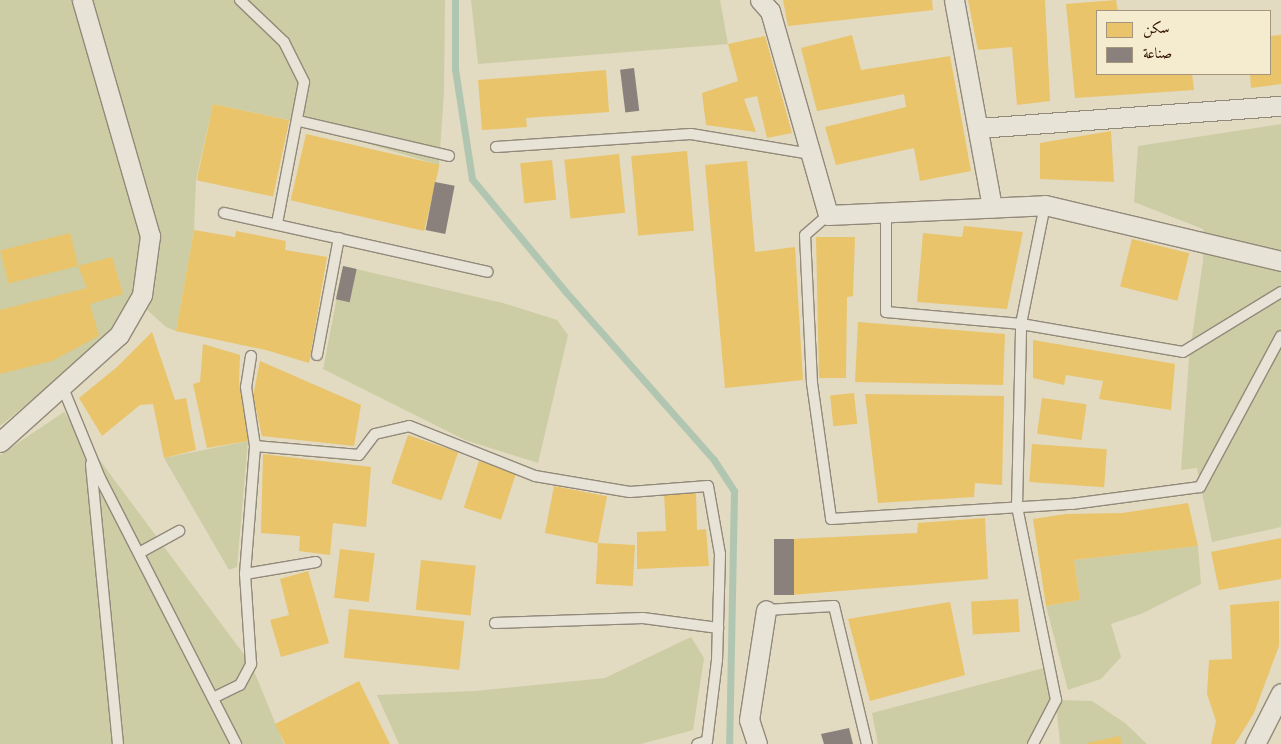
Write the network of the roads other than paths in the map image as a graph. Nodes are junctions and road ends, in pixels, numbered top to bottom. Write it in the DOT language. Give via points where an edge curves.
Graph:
graph roads {
  1 [pos="82,0"];
  2 [pos="240,0"];
  3 [pos="760,0"];
  4 [pos="954,0"];
  5 [pos="1281,106"];
  6 [pos="299,121"];
  7 [pos="978,128"];
  8 [pos="496,147"];
  9 [pos="810,154"];
  10 [pos="449,156"];
  11 [pos="1045,205"];
  12 [pos="992,208"];
  13 [pos="886,212"];
  14 [pos="224,213"];
  15 [pos="828,215"];
  16 [pos="277,224"];
  17 [pos="339,238"];
  18 [pos="1281,261"];
  19 [pos="487,272"];
  20 [pos="1281,292"];
  21 [pos="1021,324"];
  22 [pos="1281,336"];
  23 [pos="317,355"];
  24 [pos="251,356"];
  25 [pos="63,388"];
  26 [pos="0,442"];
  27 [pos="255,446"];
  28 [pos="90,453"];
  29 [pos="1017,507"];
  30 [pos="178,531"];
  31 [pos="139,553"];
  32 [pos="316,562"];
  33 [pos="245,574"];
  34 [pos="766,610"];
  35 [pos="495,623"];
  36 [pos="718,628"];
  37 [pos="1281,693"];
  38 [pos="213,698"];
  39 [pos="118,744"];
  40 [pos="236,744"];
  41 [pos="696,744"];
  42 [pos="758,744"];
  43 [pos="867,744"];
  44 [pos="1033,744"];
  45 [pos="1255,744"];
  1 -- 25 [label="street" via="150,236 142,296 119,335"];
  2 -- 6 [label="lane" via="284,42 304,82"];
  3 -- 9 [label="street" via="770,11"];
  4 -- 7 [label="street"];
  5 -- 7 [label="street"];
  6 -- 10 [label="lane"];
  6 -- 16 [label="lane"];
  7 -- 12 [label="street"];
  8 -- 9 [label="lane" via="691,134"];
  9 -- 15 [label="street"];
  11 -- 12 [label="street"];
  11 -- 18 [label="street"];
  11 -- 21 [label="lane"];
  12 -- 13 [label="street"];
  13 -- 15 [label="street"];
  13 -- 21 [label="lane" via="886,312"];
  14 -- 16 [label="lane"];
  15 -- 29 [label="lane" via="805,235 812,383 831,519"];
  16 -- 17 [label="lane"];
  17 -- 19 [label="lane"];
  17 -- 23 [label="lane"];
  20 -- 21 [label="lane" via="1183,352"];
  21 -- 29 [label="lane"];
  22 -- 29 [label="lane" via="1200,487 1072,504"];
  24 -- 27 [label="lane" via="246,387"];
  25 -- 26 [label="street"];
  25 -- 28 [label="lane"];
  27 -- 33 [label="lane"];
  27 -- 36 [label="lane" via="359,455 376,434 409,426 535,476 630,492 708,486 720,554"];
  28 -- 31 [label="lane"];
  28 -- 39 [label="lane"];
  29 -- 44 [label="lane" via="1056,700"];
  30 -- 31 [label="lane"];
  31 -- 38 [label="lane"];
  32 -- 33 [label="lane"];
  33 -- 38 [label="lane" via="251,664 240,685"];
  34 -- 42 [label="street" via="749,720"];
  34 -- 43 [label="lane" via="834,606"];
  35 -- 36 [label="lane" via="643,618"];
  36 -- 41 [label="lane" via="707,741"];
  37 -- 45 [label="street"];
  38 -- 40 [label="lane"];
}
